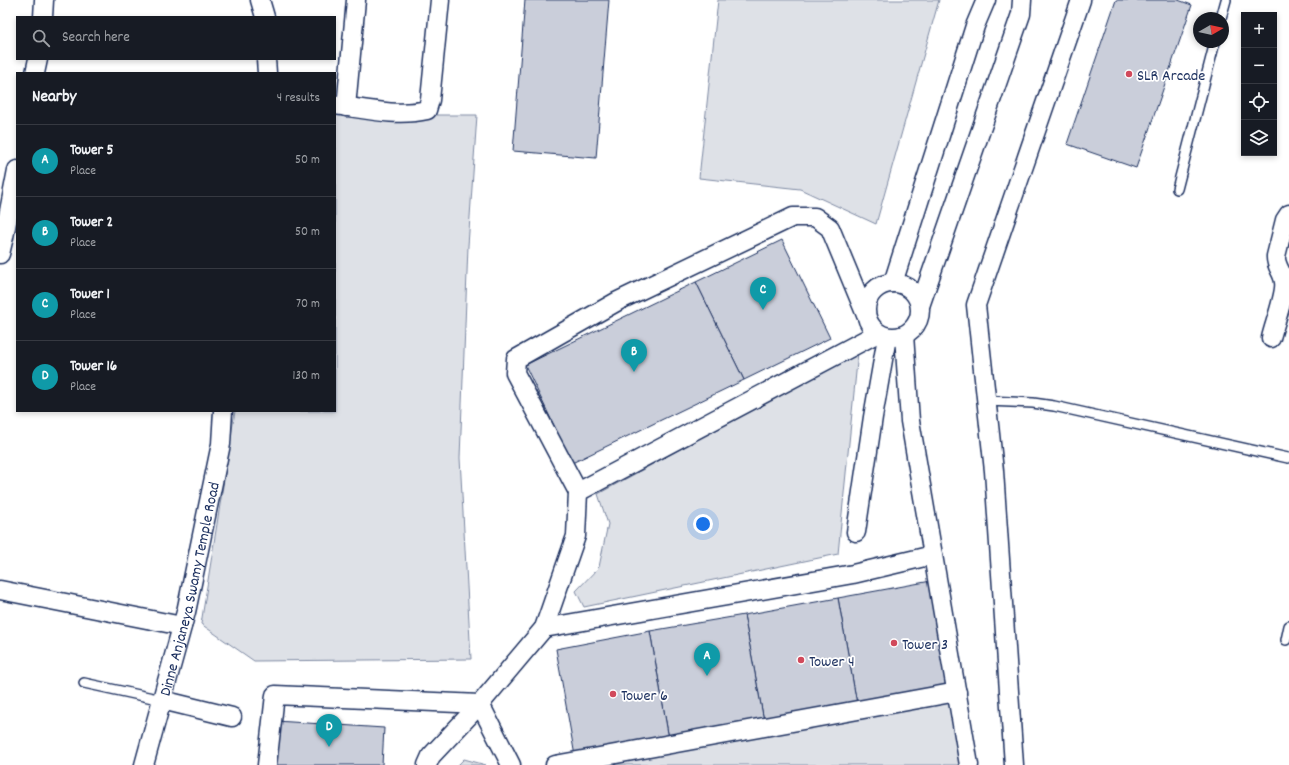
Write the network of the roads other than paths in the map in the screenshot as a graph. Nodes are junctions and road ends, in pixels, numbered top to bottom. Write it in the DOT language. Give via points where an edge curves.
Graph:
graph roads {
  1 [pos="44,0"];
  2 [pos="260,0"];
  3 [pos="356,0"];
  4 [pos="440,0"];
  5 [pos="986,0"];
  6 [pos="1022,0"];
  7 [pos="1081,0"];
  8 [pos="1226,0"];
  9 [pos="1223,12"];
  10 [pos="43,16"];
  11 [pos="264,16"];
  12 [pos="1213,48"];
  13 [pos="38,60"];
  14 [pos="266,60"];
  15 [pos="35,72"];
  16 [pos="267,72"];
  17 [pos="340,106"];
  18 [pos="16,175"];
  19 [pos="1177,189"];
  20 [pos="1289,214"];
  21 [pos="0,254"];
  22 [pos="893,282"];
  23 [pos="920,306"];
  24 [pos="866,315"];
  25 [pos="890,335"];
  26 [pos="1271,338"];
  27 [pos="986,401"];
  28 [pos="223,412"];
  29 [pos="1288,458"];
  30 [pos="578,492"];
  31 [pos="856,532"];
  32 [pos="933,555"];
  33 [pos="0,590"];
  34 [pos="182,626"];
  35 [pos="1289,626"];
  36 [pos="544,628"];
  37 [pos="1286,640"];
  38 [pos="84,683"];
  39 [pos="957,692"];
  40 [pos="162,700"];
  41 [pos="480,704"];
  42 [pos="232,717"];
  43 [pos="144,765"];
  44 [pos="267,765"];
  45 [pos="426,765"];
  46 [pos="511,765"];
  47 [pos="555,765"];
  48 [pos="969,765"];
  49 [pos="1014,765"];
  1 -- 10 [label="street"];
  2 -- 11 [label="street"];
  3 -- 17 [label="street"];
  4 -- 17 [label="street" via="427,110 393,112"];
  5 -- 22 [label="street" via="975,26"];
  6 -- 23 [label="street" via="1021,14"];
  7 -- 27 [label="street" via="976,305"];
  8 -- 9 [label="lane"];
  12 -- 19 [label="lane"];
  13 -- 15 [label="street"];
  14 -- 16 [label="street"];
  18 -- 21 [label="street"];
  20 -- 26 [label="street" via="1285,220 1275,261 1283,277 1284,288"];
  22 -- 23 [label="street" via="914,292"];
  22 -- 24 [label="street" via="877,287 872,292 867,299"];
  23 -- 25 [label="street" via="920,315 912,330"];
  24 -- 25 [label="street" via="872,328"];
  24 -- 30 [label="street" via="830,228 815,217 793,217 618,301 516,359 515,373"];
  25 -- 30 [label="street"];
  25 -- 31 [label="street" via="873,417"];
  25 -- 32 [label="street" via="910,421"];
  27 -- 29 [label="lane" via="1054,406"];
  27 -- 49 [label="street" via="994,471"];
  28 -- 34 [label="street, Dinne Anjaneya Swamy Temple Road" via="221,444"];
  30 -- 36 [label="street" via="576,536"];
  32 -- 36 [label="street" via="853,574"];
  32 -- 39 [label="street"];
  33 -- 34 [label="street"];
  34 -- 40 [label="street, Dinne Anjaneya Swamy Temple Road"];
  35 -- 37 [label="lane"];
  36 -- 41 [label="street"];
  38 -- 40 [label="lane"];
  39 -- 47 [label="street"];
  39 -- 48 [label="street"];
  40 -- 42 [label="street"];
  40 -- 43 [label="street, Dinne Anjaneya Swamy Temple Road"];
  41 -- 44 [label="street" via="275,695"];
  41 -- 45 [label="street" via="431,756"];
  41 -- 46 [label="street"];
}
